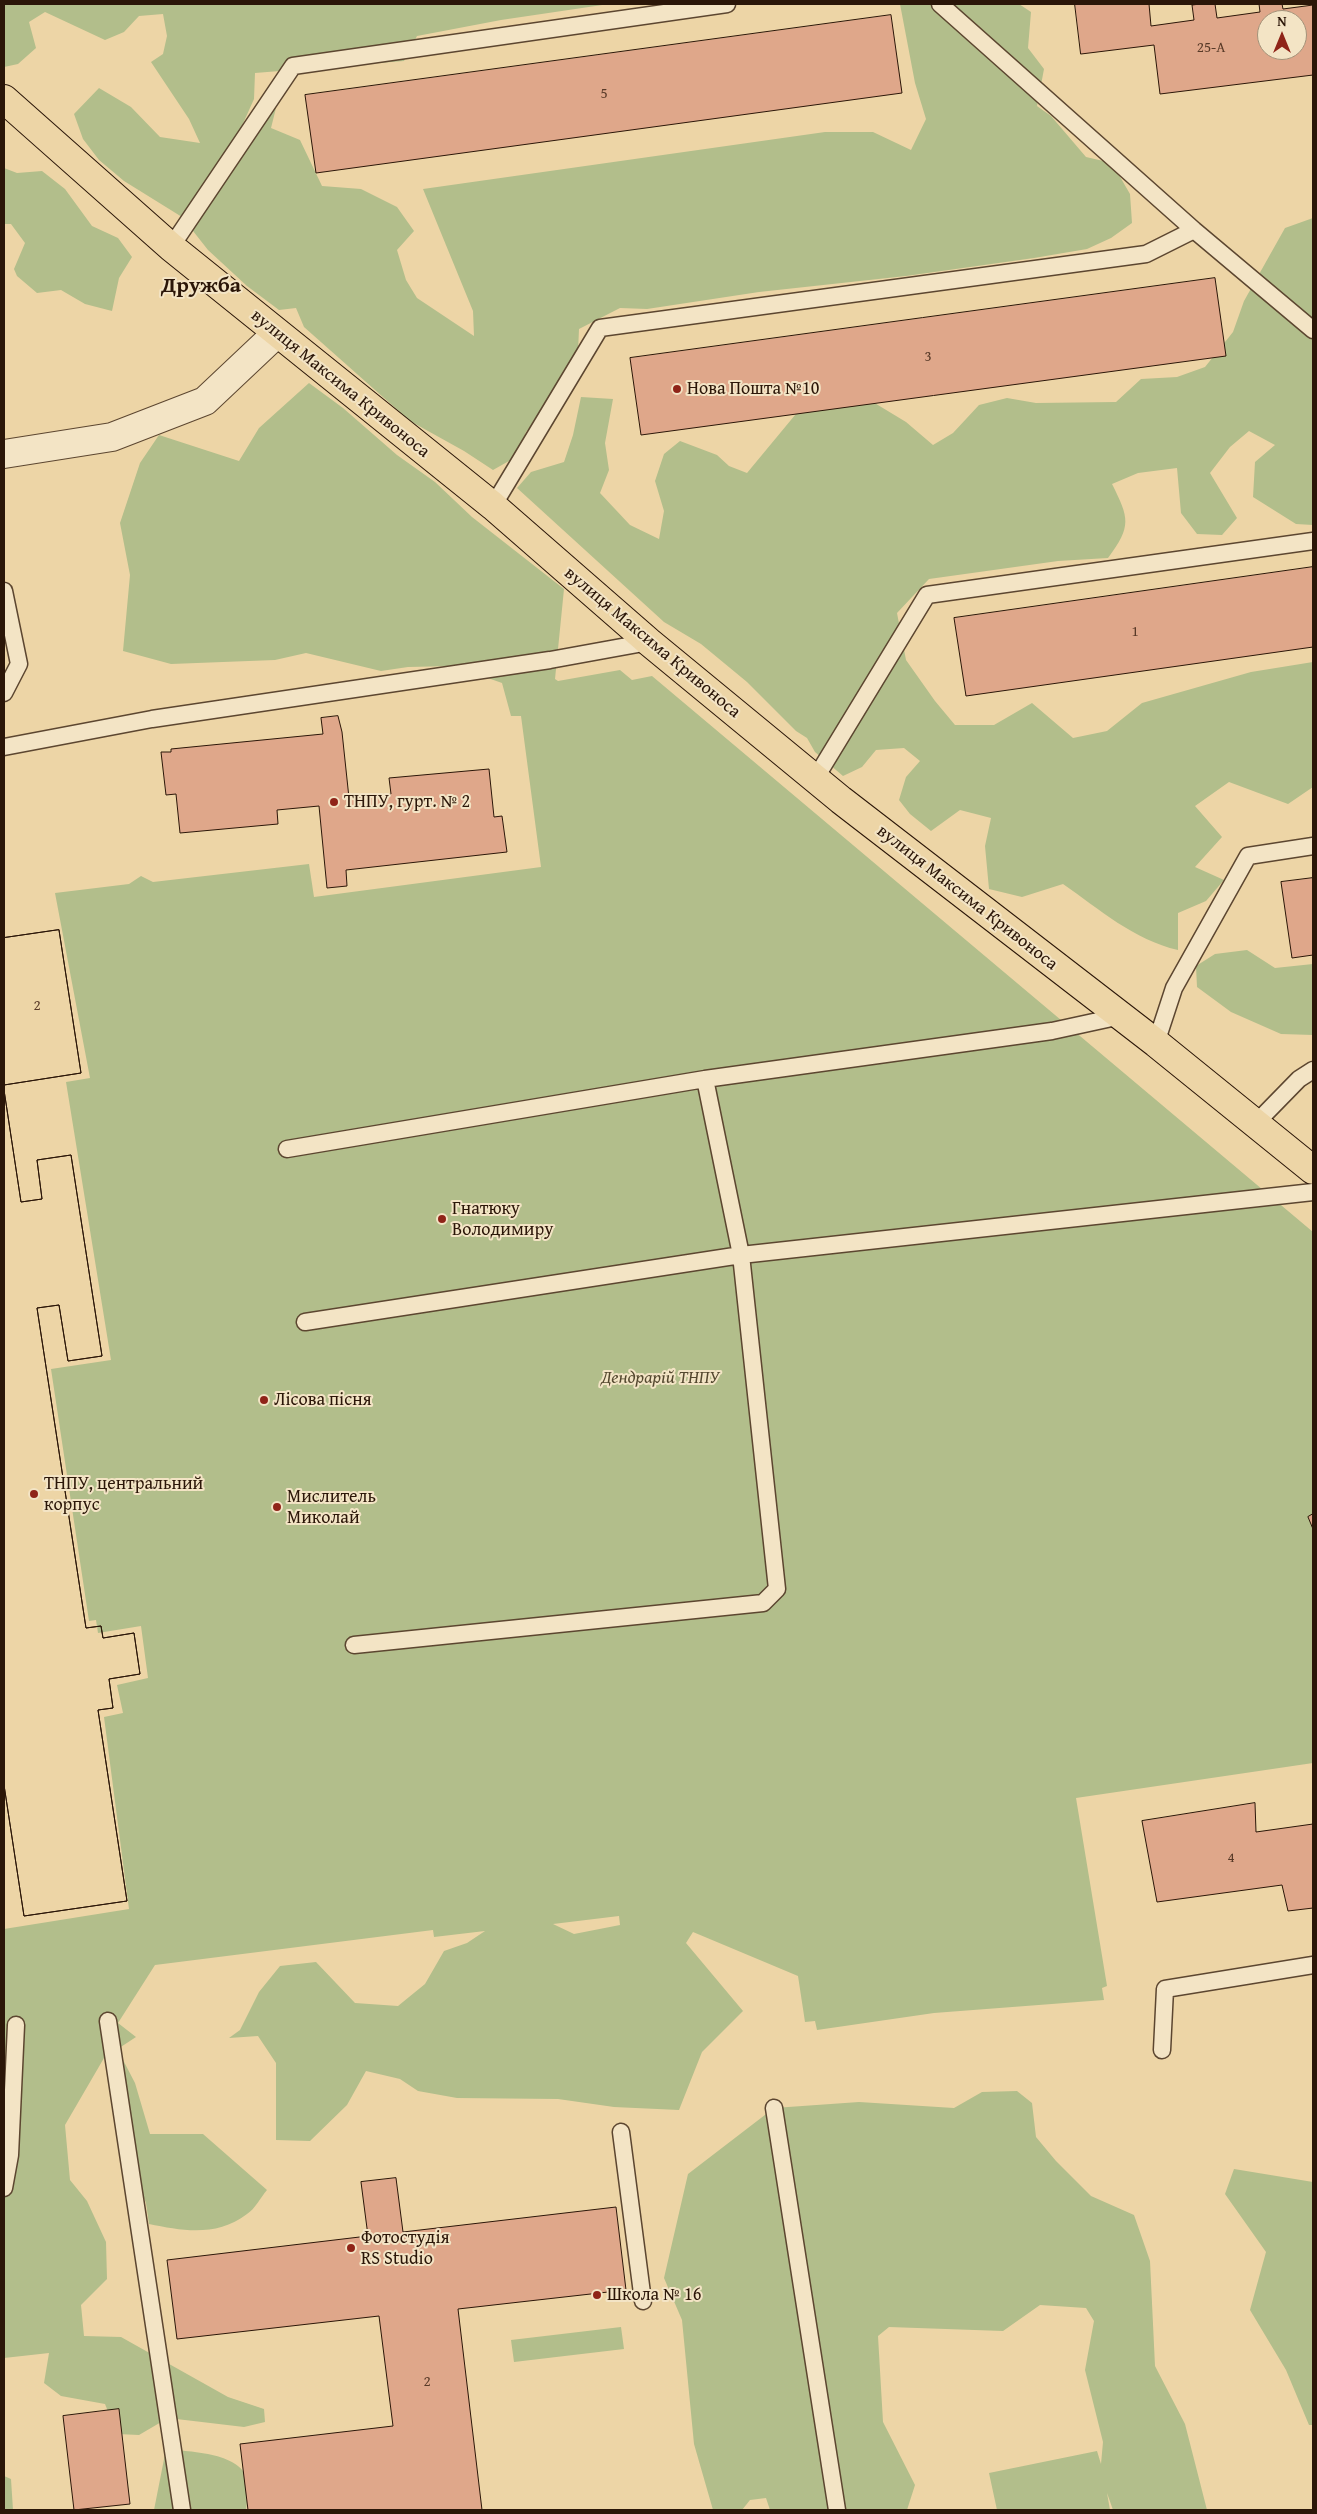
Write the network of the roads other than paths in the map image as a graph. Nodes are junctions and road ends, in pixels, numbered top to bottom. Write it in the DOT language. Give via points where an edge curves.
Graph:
graph roads {
  1 [pos="727,4"];
  2 [pos="940,4"];
  3 [pos="4,99"];
  4 [pos="1194,230"];
  5 [pos="171,247"];
  6 [pos="1313,330"];
  7 [pos="276,334"];
  8 [pos="4,454"];
  9 [pos="492,506"];
  10 [pos="1313,541"];
  11 [pos="4,590"];
  12 [pos="649,642"];
  13 [pos="4,694"];
  14 [pos="4,747"];
  15 [pos="815,779"];
  16 [pos="1313,846"];
  17 [pos="1121,1016"];
  18 [pos="1156,1044"];
  19 [pos="1313,1070"];
  20 [pos="705,1079"];
  21 [pos="1256,1123"];
  22 [pos="286,1149"];
  23 [pos="1313,1170"];
  24 [pos="1313,1192"];
  25 [pos="741,1255"];
  26 [pos="304,1322"];
  27 [pos="354,1645"];
  28 [pos="1313,1965"];
  29 [pos="108,2021"];
  30 [pos="16,2025"];
  31 [pos="1162,2050"];
  32 [pos="774,2108"];
  33 [pos="621,2132"];
  34 [pos="4,2188"];
  35 [pos="643,2301"];
  36 [pos="182,2510"];
  37 [pos="837,2510"];
  1 -- 5 [label="lane" via="293,66"];
  2 -- 4 [label="lane"];
  3 -- 5 [label="main road, вулиця Максима Кривоноса"];
  4 -- 6 [label="lane"];
  4 -- 9 [label="lane" via="1146,254 600,328"];
  5 -- 7 [label="main road, вулиця Максима Кривоноса"];
  7 -- 8 [label="street" via="205,401 112,437"];
  7 -- 9 [label="main road, вулиця Максима Кривоноса"];
  9 -- 12 [label="main road, вулиця Максима Кривоноса"];
  10 -- 15 [label="lane" via="927,595"];
  11 -- 13 [label="lane" via="19,664"];
  12 -- 14 [label="lane" via="550,660 152,719"];
  12 -- 15 [label="main road, вулиця Максима Кривоноса"];
  15 -- 17 [label="main road, вулиця Максима Кривоноса"];
  16 -- 18 [label="lane" via="1248,856 1174,988"];
  17 -- 18 [label="main road, вулиця Максима Кривоноса"];
  17 -- 20 [label="lane" via="1052,1031"];
  18 -- 21 [label="main road, вулиця Максима Кривоноса"];
  19 -- 21 [label="lane" via="1299,1079"];
  20 -- 22 [label="lane"];
  20 -- 25 [label="lane"];
  21 -- 23 [label="main road, вулиця Максима Кривоноса"];
  24 -- 25 [label="lane"];
  25 -- 26 [label="lane"];
  25 -- 27 [label="lane" via="777,1589 762,1603"];
  28 -- 31 [label="lane" via="1165,1989"];
  29 -- 36 [label="lane"];
  30 -- 34 [label="lane" via="10,2155"];
  32 -- 37 [label="lane"];
  33 -- 35 [label="lane"];
}
